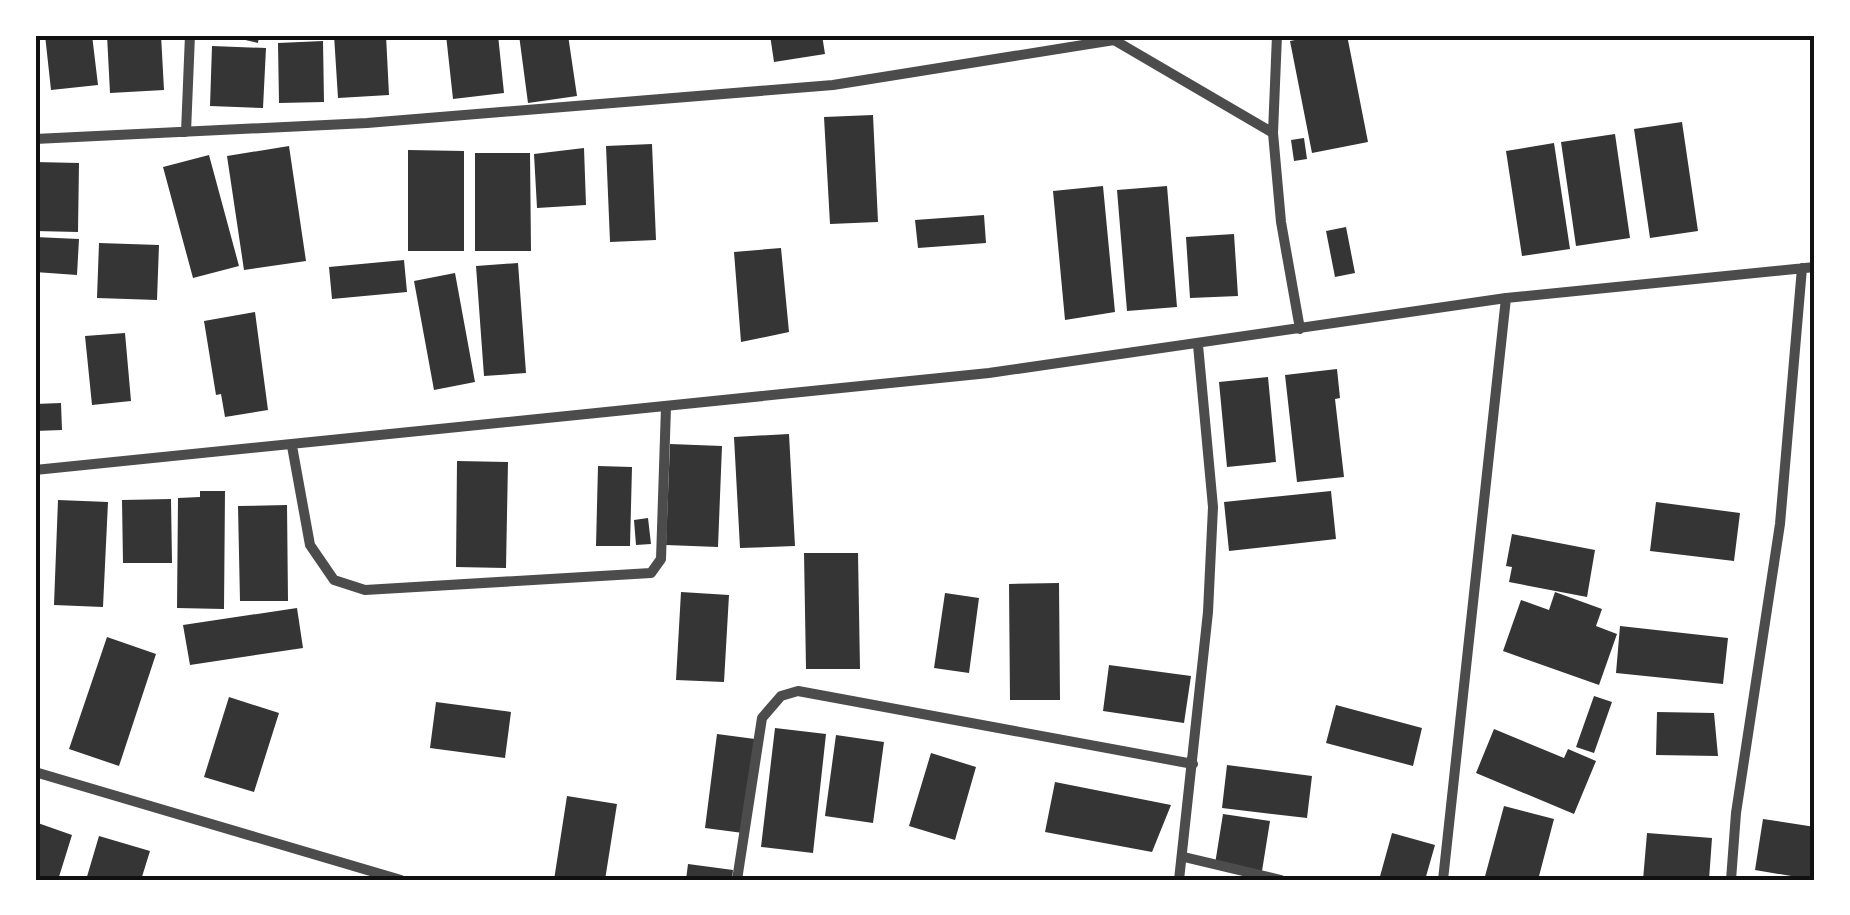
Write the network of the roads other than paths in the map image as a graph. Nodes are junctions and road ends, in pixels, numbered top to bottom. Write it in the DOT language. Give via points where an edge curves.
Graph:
graph roads {
  1 [pos="190,35"];
  2 [pos="1276,35"];
  3 [pos="186,132"];
  4 [pos="1273,134"];
  5 [pos="35,139"];
  6 [pos="1809,268"];
  7 [pos="1506,298"];
  8 [pos="1300,329"];
  9 [pos="1198,345"];
  10 [pos="666,407"];
  11 [pos="292,446"];
  12 [pos="35,470"];
  13 [pos="1193,764"];
  14 [pos="35,772"];
  15 [pos="1184,857"];
  16 [pos="401,880"];
  17 [pos="737,880"];
  18 [pos="1179,880"];
  19 [pos="1281,880"];
  20 [pos="1443,880"];
  21 [pos="1731,880"];
  1 -- 3 [label="street"];
  2 -- 4 [label="street"];
  3 -- 4 [label="street" via="833,84 1114,40"];
  3 -- 5 [label="street"];
  4 -- 8 [label="street"];
  6 -- 7 [label="street"];
  6 -- 21 [label="street"];
  7 -- 8 [label="street"];
  7 -- 20 [label="street"];
  8 -- 9 [label="street"];
  9 -- 10 [label="street"];
  9 -- 13 [label="street" via="1213,508"];
  10 -- 11 [label="street"];
  10 -- 11 [label="street" via="661,559 651,574 365,590 334,580 310,545"];
  11 -- 12 [label="street"];
  13 -- 15 [label="street"];
  13 -- 17 [label="street" via="798,691 781,696 762,718"];
  14 -- 16 [label="street"];
  15 -- 18 [label="street"];
  15 -- 19 [label="street"];
}
